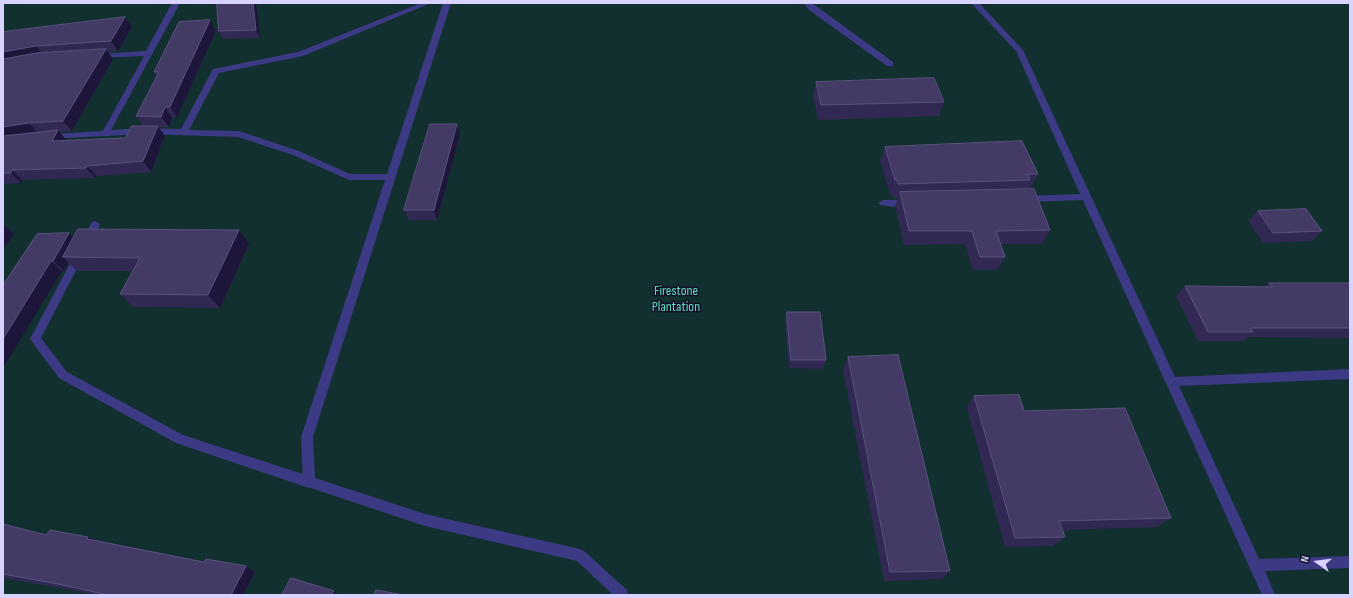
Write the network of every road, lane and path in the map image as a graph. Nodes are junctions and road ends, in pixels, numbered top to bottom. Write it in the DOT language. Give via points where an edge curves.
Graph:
graph roads {
  1 [pos="176,3"];
  2 [pos="428,3"];
  3 [pos="447,3"];
  4 [pos="808,3"];
  5 [pos="975,3"];
  6 [pos="148,54"];
  7 [pos="88,57"];
  8 [pos="890,64"];
  9 [pos="184,132"];
  10 [pos="105,134"];
  11 [pos="39,138"];
  12 [pos="391,177"];
  13 [pos="1086,197"];
  14 [pos="1016,199"];
  15 [pos="922,202"];
  16 [pos="883,203"];
  17 [pos="95,224"];
  18 [pos="1350,374"];
  19 [pos="1170,382"];
  20 [pos="309,482"];
  21 [pos="1350,562"];
  22 [pos="1254,565"];
  23 [pos="622,595"];
  24 [pos="1269,595"];
  1 -- 6 [label="street"];
  2 -- 9 [label="street" via="300,54 216,71"];
  3 -- 12 [label="street"];
  4 -- 8 [label="street"];
  5 -- 13 [label="street" via="1019,50"];
  6 -- 7 [label="street"];
  6 -- 10 [label="street"];
  9 -- 10 [label="street" via="144,131"];
  9 -- 12 [label="street" via="239,134 296,153 349,177"];
  10 -- 11 [label="street"];
  12 -- 20 [label="street" via="307,437"];
  13 -- 14 [label="street"];
  13 -- 19 [label="street"];
  15 -- 16 [label="street"];
  17 -- 20 [label="street" via="35,339 63,375 180,439"];
  18 -- 19 [label="street"];
  19 -- 22 [label="street"];
  20 -- 23 [label="street" via="425,520 580,555"];
  21 -- 22 [label="street"];
  22 -- 24 [label="street"];
}
